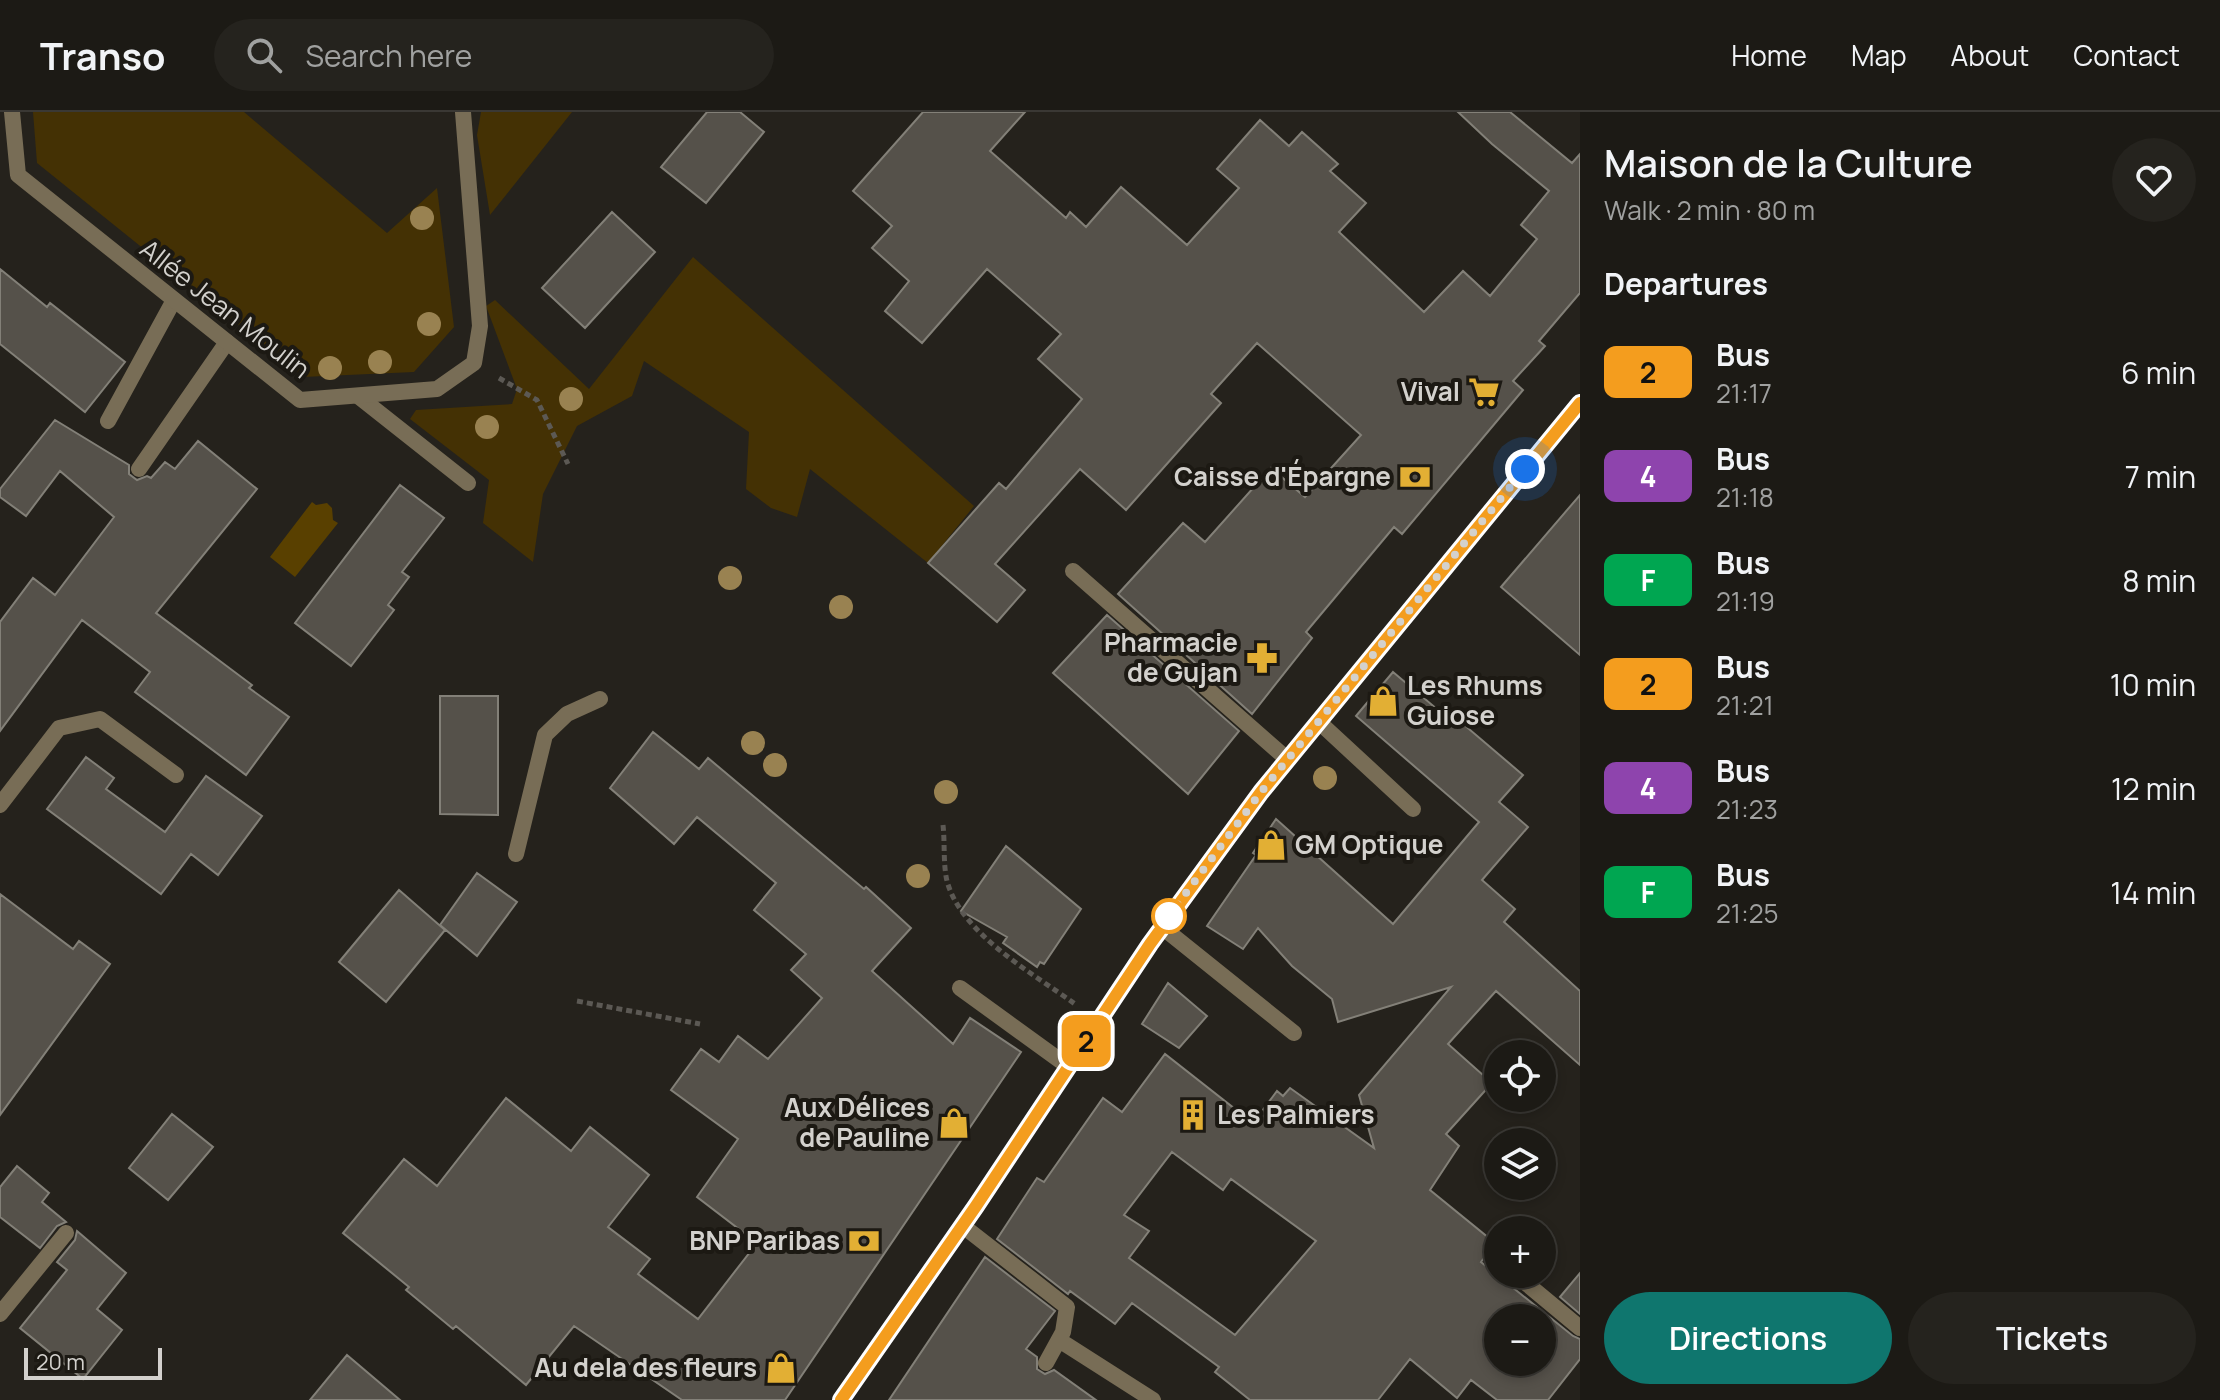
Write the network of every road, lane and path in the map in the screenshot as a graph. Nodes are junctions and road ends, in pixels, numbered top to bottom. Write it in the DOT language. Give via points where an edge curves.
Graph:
graph roads {
  1 [pos="12,112"];
  2 [pos="463,112"];
  3 [pos="174,300"];
  4 [pos="227,342"];
  5 [pos="474,363"];
  6 [pos="358,396"];
  7 [pos="1580,403"];
  8 [pos="108,421"];
  9 [pos="568,464"];
  10 [pos="139,469"];
  11 [pos="468,483"];
  12 [pos="1073,571"];
  13 [pos="600,699"];
  14 [pos="1319,722"];
  15 [pos="1287,759"];
  16 [pos="176,775"];
  17 [pos="0,805"];
  18 [pos="1413,809"];
  19 [pos="943,825"];
  20 [pos="516,854"];
  21 [pos="1162,927"];
  22 [pos="960,988"];
  23 [pos="577,1001"];
  24 [pos="1098,1022"];
  25 [pos="700,1024"];
  26 [pos="1294,1033"];
  27 [pos="1069,1067"];
  28 [pos="963,1226"];
  29 [pos="66,1233"];
  30 [pos="1532,1288"];
  31 [pos="0,1314"];
  32 [pos="1580,1328"];
  33 [pos="1059,1340"];
  34 [pos="1046,1363"];
  35 [pos="841,1400"];
  36 [pos="1153,1400"];
  1 -- 3 [label="street, Allée Jean Moulin" via="18,175"];
  2 -- 5 [label="street" via="480,326"];
  3 -- 4 [label="street, Allée Jean Moulin"];
  3 -- 8 [label="street"];
  4 -- 6 [label="street, Allée Jean Moulin" via="300,400"];
  4 -- 10 [label="street"];
  5 -- 6 [label="street, Allée Jean Moulin" via="437,389"];
  5 -- 9 [label="path" via="537,400"];
  6 -- 11 [label="street"];
  7 -- 14 [label="main road"];
  12 -- 15 [label="street"];
  13 -- 20 [label="street" via="567,714 545,735"];
  14 -- 15 [label="main road"];
  14 -- 18 [label="street"];
  15 -- 21 [label="main road"];
  16 -- 17 [label="street" via="100,719 59,728"];
  19 -- 24 [label="path" via="947,881 960,909 983,936"];
  21 -- 24 [label="main road"];
  21 -- 26 [label="street"];
  22 -- 27 [label="street"];
  23 -- 25 [label="path"];
  24 -- 27 [label="main road"];
  27 -- 28 [label="main road"];
  28 -- 33 [label="street" via="1067,1307"];
  28 -- 35 [label="main road"];
  29 -- 31 [label="street"];
  30 -- 32 [label="street"];
  33 -- 34 [label="street"];
  33 -- 36 [label="street"];
}
